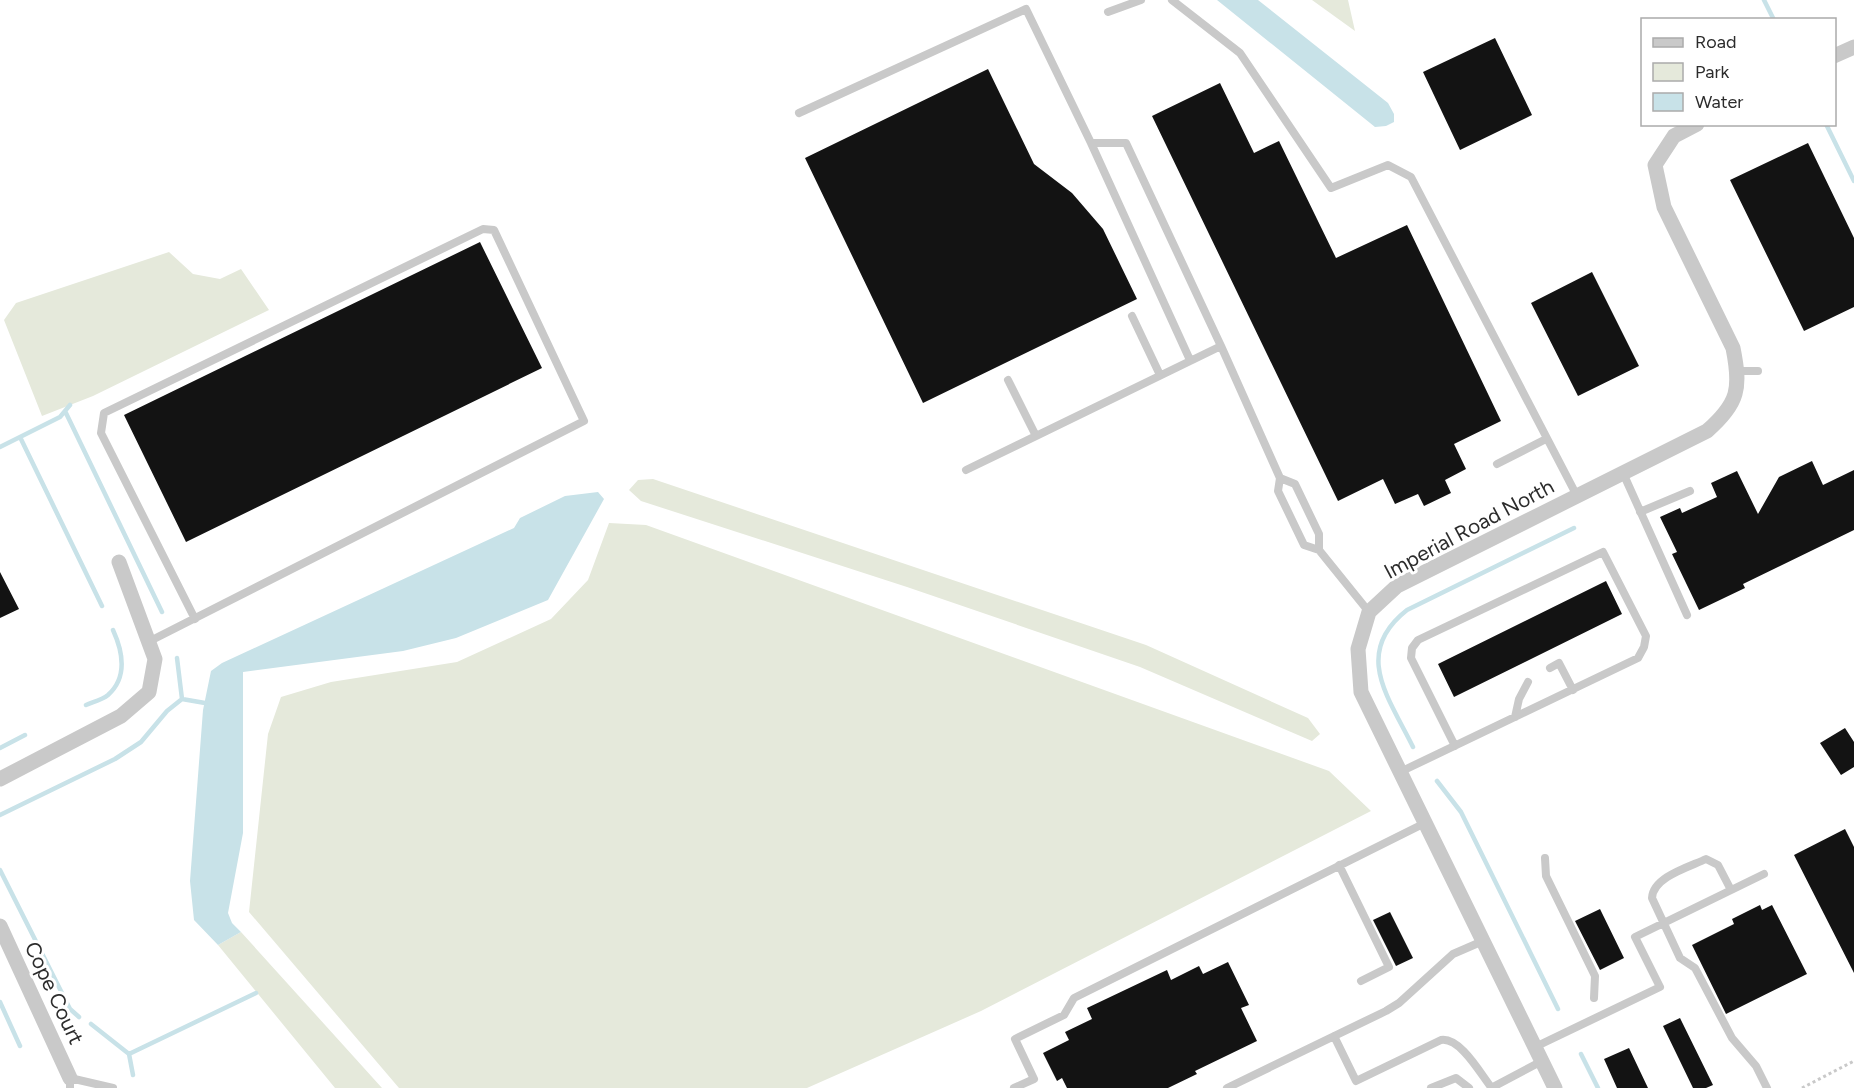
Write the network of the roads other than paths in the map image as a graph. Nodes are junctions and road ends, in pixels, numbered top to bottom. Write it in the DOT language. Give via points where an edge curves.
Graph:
graph roads {
  1 [pos="1142,0"];
  2 [pos="1172,0"];
  3 [pos="1108,12"];
  4 [pos="1854,46"];
  5 [pos="1836,55"];
  6 [pos="799,113"];
  7 [pos="1693,126"];
  8 [pos="1092,143"];
  9 [pos="1131,316"];
  10 [pos="1221,346"];
  11 [pos="1190,360"];
  12 [pos="1737,371"];
  13 [pos="1758,371"];
  14 [pos="1160,375"];
  15 [pos="1008,380"];
  16 [pos="1036,436"];
  17 [pos="1546,438"];
  18 [pos="1497,464"];
  19 [pos="966,470"];
  20 [pos="1623,473"];
  21 [pos="1280,478"];
  22 [pos="1690,491"];
  23 [pos="1576,496"];
  24 [pos="1640,512"];
  25 [pos="1319,550"];
  26 [pos="119,562"];
  27 [pos="1369,612"];
  28 [pos="1687,615"];
  29 [pos="195,619"];
  30 [pos="148,642"];
  31 [pos="1550,668"];
  32 [pos="1528,682"];
  33 [pos="1573,690"];
  34 [pos="1515,717"];
  35 [pos="1455,746"];
  36 [pos="1400,772"];
  37 [pos="0,780"];
  38 [pos="1425,823"];
  39 [pos="1545,858"];
  40 [pos="1339,865"];
  41 [pos="1764,874"];
  42 [pos="1731,890"];
  43 [pos="1663,923"];
  44 [pos="0,926"];
  45 [pos="1483,941"];
  46 [pos="1361,981"];
  47 [pos="1594,998"];
  48 [pos="1334,1036"];
  49 [pos="1538,1054"];
  50 [pos="70,1083"];
  51 [pos="1491,1087"];
  52 [pos="113,1088"];
  53 [pos="1014,1088"];
  54 [pos="1227,1088"];
  55 [pos="1431,1088"];
  56 [pos="1469,1088"];
  57 [pos="1555,1088"];
  58 [pos="1767,1088"];
  1 -- 3 [label="lane"];
  2 -- 17 [label="lane" via="1240,53 1331,188 1388,165 1411,177"];
  4 -- 5 [label="street"];
  6 -- 8 [label="lane" via="1026,9"];
  7 -- 12 [label="street, Imperial Road North" via="1674,136 1655,165 1664,207 1733,348"];
  8 -- 10 [label="lane" via="1126,143"];
  8 -- 11 [label="lane"];
  9 -- 14 [label="lane"];
  10 -- 11 [label="lane"];
  10 -- 21 [label="lane"];
  11 -- 14 [label="lane"];
  12 -- 13 [label="lane"];
  12 -- 20 [label="street, Imperial Road North" via="1736,394 1725,416 1707,431"];
  14 -- 16 [label="lane"];
  15 -- 16 [label="lane"];
  16 -- 19 [label="lane"];
  17 -- 18 [label="lane"];
  17 -- 23 [label="lane"];
  20 -- 23 [label="street, Imperial Road North"];
  20 -- 24 [label="lane"];
  21 -- 25 [label="lane" via="1295,484 1319,534"];
  21 -- 25 [label="lane" via="1278,491 1304,544"];
  22 -- 24 [label="lane"];
  23 -- 27 [label="street, Imperial Road North" via="1397,586"];
  24 -- 28 [label="lane"];
  25 -- 27 [label="lane"];
  26 -- 30 [label="street"];
  27 -- 36 [label="street" via="1358,649 1361,692"];
  29 -- 29 [label="lane" via="585,421 494,230 483,229 104,413 101,433"];
  29 -- 30 [label="lane"];
  30 -- 37 [label="street" via="155,659 149,692 121,716"];
  31 -- 33 [label="lane" via="1559,663"];
  32 -- 34 [label="lane"];
  33 -- 34 [label="lane"];
  33 -- 35 [label="lane" via="1638,658 1644,647 1646,636 1603,552 1418,640 1411,658"];
  34 -- 35 [label="lane"];
  35 -- 36 [label="lane"];
  36 -- 38 [label="street"];
  38 -- 40 [label="lane"];
  38 -- 45 [label="street"];
  39 -- 47 [label="lane" via="1546,876 1595,976"];
  40 -- 46 [label="lane" via="1389,967"];
  40 -- 53 [label="lane" via="1074,998 1064,1016 1015,1039 1034,1078"];
  41 -- 42 [label="lane"];
  42 -- 43 [label="lane"];
  42 -- 43 [label="lane" via="1718,865 1706,859 1659,881 1652,890 1652,898"];
  43 -- 49 [label="lane" via="1635,937 1660,987"];
  43 -- 58 [label="lane" via="1680,958 1695,968 1732,1038 1756,1066"];
  44 -- 50 [label="street, Cope Court"];
  45 -- 48 [label="lane" via="1453,954 1400,1003"];
  45 -- 49 [label="street"];
  48 -- 51 [label="lane" via="1356,1081 1447,1039 1459,1046"];
  48 -- 54 [label="lane"];
  49 -- 51 [label="lane"];
  49 -- 57 [label="street"];
  50 -- 52 [label="lane"];
  55 -- 56 [label="lane" via="1456,1078"];
}
